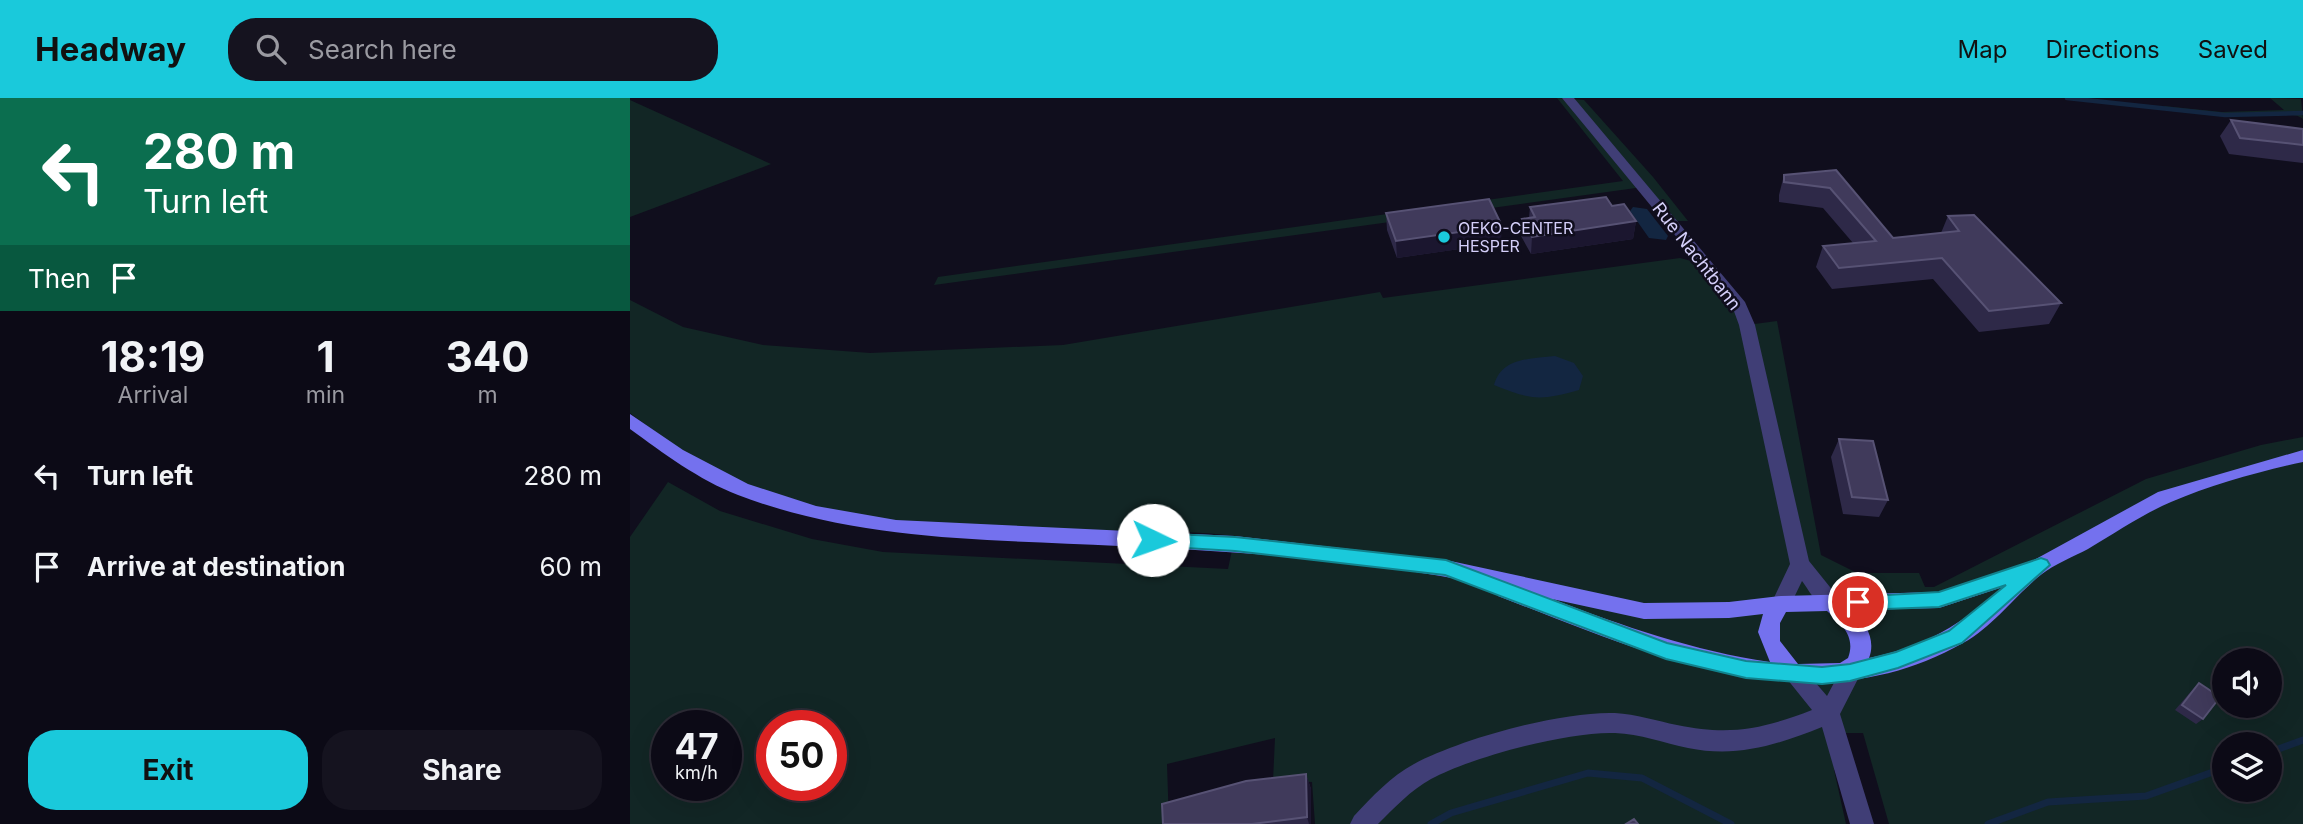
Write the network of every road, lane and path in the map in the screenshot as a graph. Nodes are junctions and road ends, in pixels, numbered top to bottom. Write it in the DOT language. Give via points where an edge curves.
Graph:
graph roads {
  1 [pos="1568,98"];
  2 [pos="630,420"];
  3 [pos="2303,456"];
  4 [pos="1800,564"];
  5 [pos="2041,565"];
  6 [pos="1446,568"];
  7 [pos="1831,603"];
  8 [pos="1781,604"];
  9 [pos="1850,673"];
  10 [pos="1794,674"];
  11 [pos="1829,714"];
  12 [pos="1362,824"];
  13 [pos="1862,824"];
  1 -- 4 [label="street, Rue Nachtbann" via="1738,302"];
  2 -- 6 [label="main road" via="677,454 742,489 816,513 896,527 1235,544"];
  3 -- 5 [label="main road" via="2164,497"];
  4 -- 7 [label="street, Rue Nachtbann"];
  4 -- 8 [label="street"];
  5 -- 7 [label="main road" via="1939,600"];
  5 -- 9 [label="main road" via="1956,637"];
  6 -- 8 [label="main road" via="1644,611"];
  6 -- 10 [label="main road" via="1666,651 1746,670"];
  7 -- 8 [label="main road"];
  7 -- 9 [label="main road" via="1847,615 1863,646 1860,661"];
  8 -- 10 [label="main road" via="1768,629 1780,661"];
  9 -- 10 [label="main road"];
  9 -- 11 [label="street"];
  10 -- 11 [label="street"];
  11 -- 12 [label="street" via="1740,743 1707,742 1615,723 1572,726 1450,760 1423,772"];
  11 -- 13 [label="street"];
}
